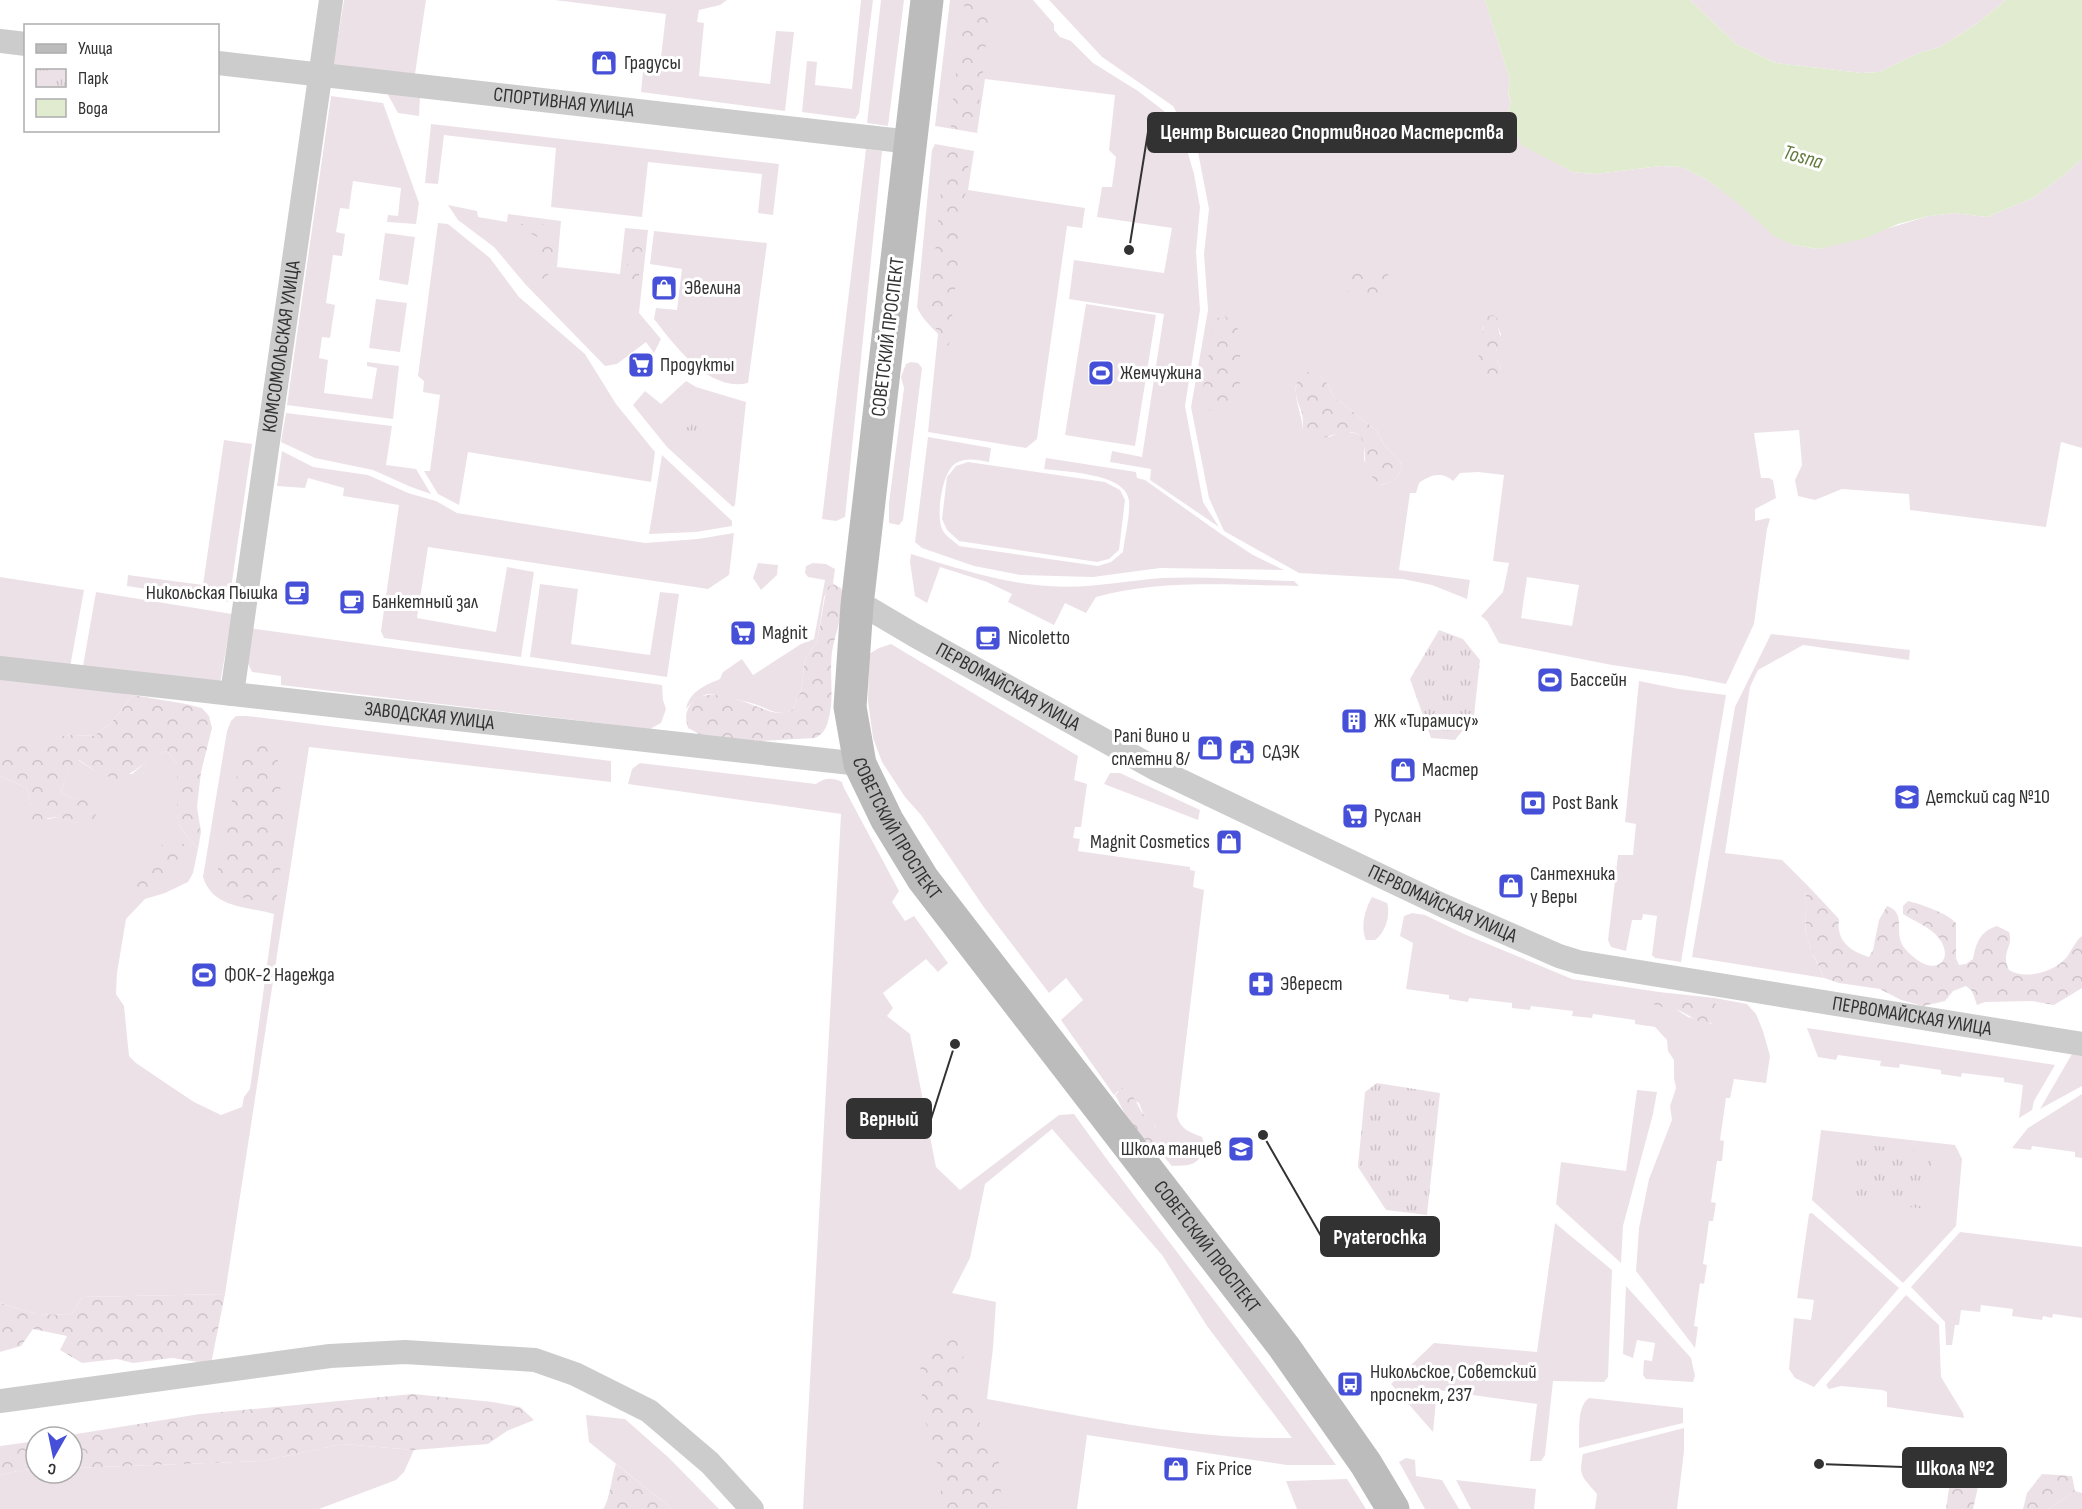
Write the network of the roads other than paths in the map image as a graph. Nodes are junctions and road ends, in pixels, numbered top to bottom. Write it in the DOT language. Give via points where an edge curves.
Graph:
graph roads {
  1 [pos="331,0"];
  2 [pos="927,0"];
  3 [pos="0,41"];
  4 [pos="24,44"];
  5 [pos="219,63"];
  6 [pos="320,74"];
  7 [pos="911,142"];
  8 [pos="857,605"];
  9 [pos="0,668"];
  10 [pos="232,694"];
  11 [pos="860,764"];
  12 [pos="2082,1044"];
  13 [pos="0,1401"];
  14 [pos="752,1509"];
  15 [pos="1393,1509"];
  1 -- 6 [label="street, КОМСОМОЛЬСКАЯ УЛИЦА"];
  2 -- 7 [label="main road, СОВЕТСКИЙ ПРОСПЕКТ"];
  3 -- 4 [label="street"];
  5 -- 6 [label="street, СПОРТИВНАЯ УЛИЦА"];
  6 -- 7 [label="street, СПОРТИВНАЯ УЛИЦА"];
  6 -- 10 [label="street, КОМСОМОЛЬСКАЯ УЛИЦА"];
  7 -- 8 [label="main road, СОВЕТСКИЙ ПРОСПЕКТ"];
  8 -- 11 [label="main road, СОВЕТСКИЙ ПРОСПЕКТ" via="850,707"];
  8 -- 12 [label="street, ПЕРВОМАЙСКАЯ УЛИЦА" via="1156,769 1444,906 1559,956"];
  9 -- 10 [label="street, ЗАВОДСКАЯ УЛИЦА"];
  10 -- 11 [label="street, ЗАВОДСКАЯ УЛИЦА"];
  11 -- 15 [label="main road, СОВЕТСКИЙ ПРОСПЕКТ" via="887,820 923,879 1284,1347"];
  13 -- 14 [label="street" via="330,1356 405,1352 535,1360 574,1374 649,1411 710,1463"];
}
